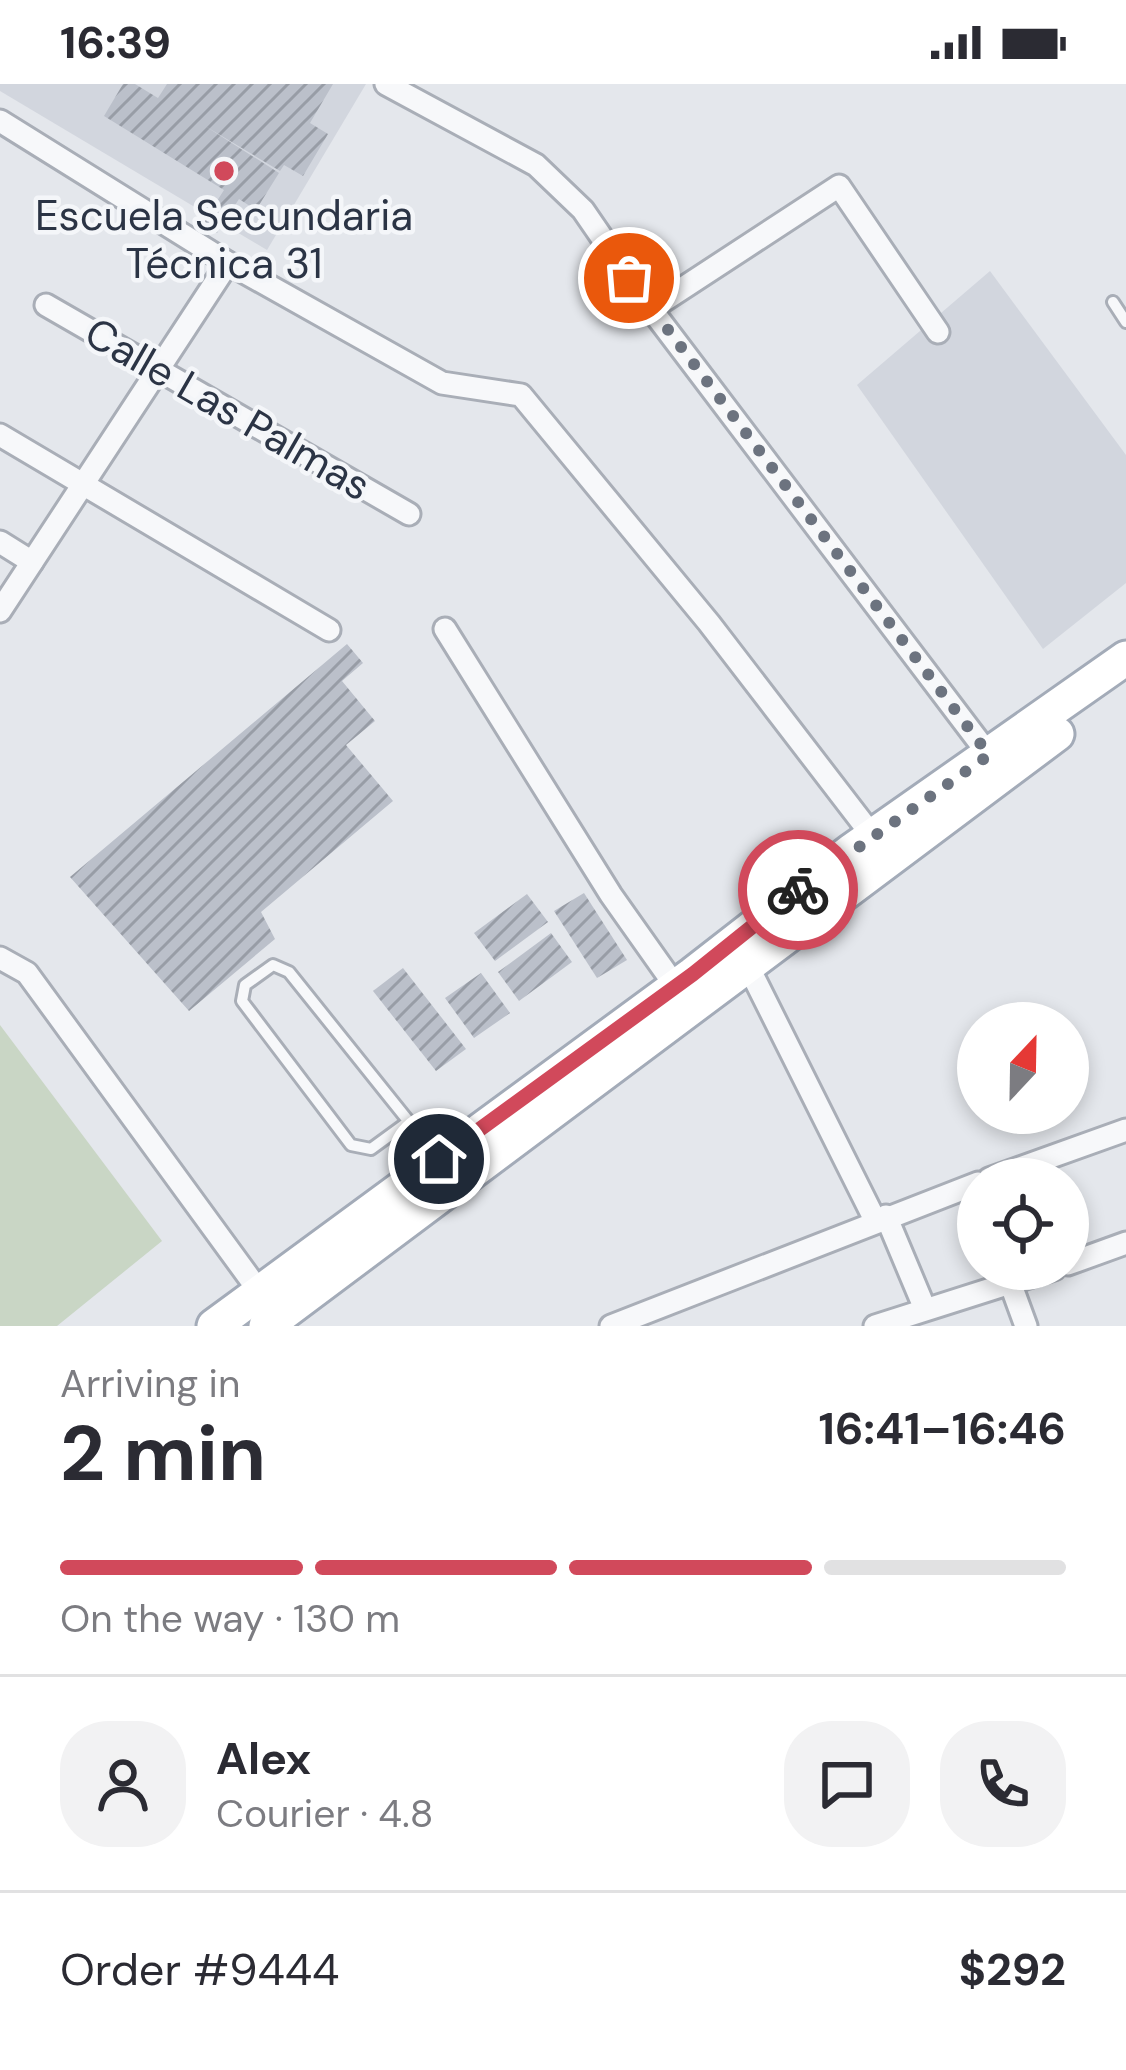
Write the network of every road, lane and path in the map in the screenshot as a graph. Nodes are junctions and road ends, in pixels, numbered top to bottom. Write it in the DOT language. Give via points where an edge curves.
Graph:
graph roads {
  1 [pos="386,84"];
  2 [pos="0,121"];
  3 [pos="228,262"];
  4 [pos="1112,302"];
  5 [pos="46,305"];
  6 [pos="651,309"];
  7 [pos="1126,322"];
  8 [pos="938,332"];
  9 [pos="160,367"];
  10 [pos="0,435"];
  11 [pos="84,483"];
  12 [pos="410,514"];
  13 [pos="0,542"];
  14 [pos="32,562"];
  15 [pos="0,611"];
  16 [pos="445,629"];
  17 [pos="329,630"];
  18 [pos="1126,658"];
  19 [pos="1126,683"];
  20 [pos="989,755"];
  21 [pos="881,847"];
  22 [pos="0,958"];
  23 [pos="747,964"];
  24 [pos="676,987"];
  25 [pos="408,1122"];
  26 [pos="1126,1130"];
  27 [pos="1048,1158"];
  28 [pos="439,1159"];
  29 [pos="957,1191"];
  30 [pos="881,1218"];
  31 [pos="1126,1243"];
  32 [pos="1089,1256"];
  33 [pos="992,1290"];
  34 [pos="1012,1290"];
  35 [pos="925,1309"];
  36 [pos="268,1311"];
  37 [pos="214,1326"];
  38 [pos="611,1326"];
  39 [pos="874,1326"];
  40 [pos="1026,1326"];
  1 -- 6 [label="street" via="536,165 583,210"];
  2 -- 3 [label="street"];
  3 -- 9 [label="street"];
  3 -- 21 [label="street" via="442,382 521,395"];
  4 -- 7 [label="lane"];
  5 -- 9 [label="street, Calle Las Palmas"];
  6 -- 8 [label="street" via="839,186"];
  6 -- 20 [label="street"];
  9 -- 11 [label="street"];
  9 -- 12 [label="street, Calle Las Palmas"];
  10 -- 11 [label="street"];
  11 -- 14 [label="street"];
  11 -- 17 [label="street"];
  13 -- 14 [label="street"];
  14 -- 15 [label="street"];
  16 -- 24 [label="street"];
  18 -- 20 [label="main road"];
  19 -- 21 [label="main road"];
  20 -- 21 [label="main road"];
  21 -- 23 [label="main road"];
  21 -- 24 [label="main road"];
  22 -- 36 [label="street" via="27,973"];
  23 -- 30 [label="street"];
  23 -- 36 [label="main road"];
  24 -- 28 [label="main road"];
  25 -- 25 [label="lane" via="371,1149 351,1145 242,1001 245,985 273,964 289,972"];
  25 -- 28 [label="lane"];
  26 -- 27 [label="street"];
  28 -- 36 [label="main road"];
  29 -- 30 [label="street"];
  30 -- 35 [label="street"];
  30 -- 38 [label="street"];
  31 -- 32 [label="street"];
  33 -- 35 [label="street"];
  34 -- 40 [label="street"];
  35 -- 39 [label="street"];
  36 -- 37 [label="main road"];
}
